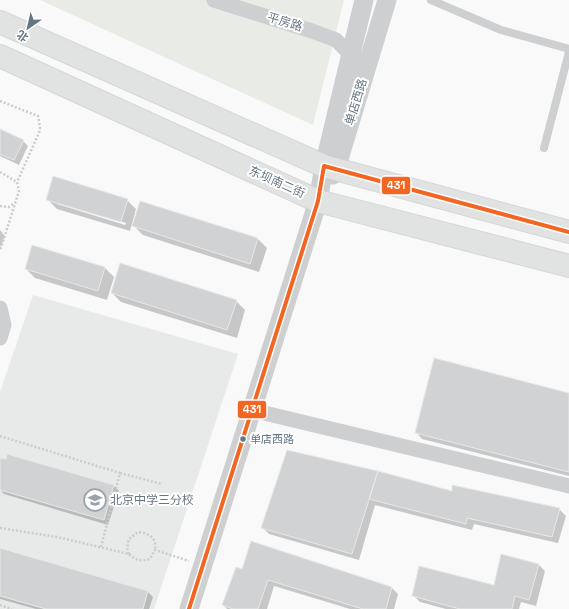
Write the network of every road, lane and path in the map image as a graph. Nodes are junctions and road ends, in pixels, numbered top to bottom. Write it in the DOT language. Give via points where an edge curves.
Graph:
graph roads {
  1 [pos="214,0"];
  2 [pos="364,0"];
  3 [pos="387,0"];
  4 [pos="432,0"];
  5 [pos="0,22"];
  6 [pos="569,49"];
  7 [pos="569,52"];
  8 [pos="350,55"];
  9 [pos="0,56"];
  10 [pos="0,101"];
  11 [pos="544,148"];
  12 [pos="330,168"];
  13 [pos="0,172"];
  14 [pos="17,182"];
  15 [pos="318,201"];
  16 [pos="16,202"];
  17 [pos="0,206"];
  18 [pos="569,232"];
  19 [pos="0,251"];
  20 [pos="569,266"];
  21 [pos="0,308"];
  22 [pos="0,338"];
  23 [pos="252,410"];
  24 [pos="0,436"];
  25 [pos="120,473"];
  26 [pos="162,484"];
  27 [pos="569,486"];
  28 [pos="0,528"];
  29 [pos="101,547"];
  30 [pos="155,550"];
  31 [pos="129,554"];
  32 [pos="203,565"];
  33 [pos="0,606"];
  34 [pos="12,609"];
  35 [pos="189,609"];
  1 -- 8 [label="street, 平房路" via="336,40"];
  2 -- 8 [label="street, 单店西路"];
  3 -- 12 [label="street, 单店西路"];
  4 -- 6 [label="lane" via="501,30"];
  5 -- 12 [label="main road"];
  7 -- 11 [label="lane"];
  8 -- 12 [label="street, 单店西路"];
  9 -- 15 [label="main road, 东坝南二街"];
  10 -- 14 [label="path" via="38,116 39,133"];
  12 -- 15 [label="street, 单店西路"];
  12 -- 18 [label="main road"];
  13 -- 14 [label="path"];
  14 -- 16 [label="path" via="19,191"];
  15 -- 20 [label="main road, 东坝南二街"];
  15 -- 23 [label="street, 单店西路"];
  16 -- 17 [label="path" via="9,207"];
  16 -- 19 [label="path"];
  21 -- 22 [label="street" via="4,325"];
  23 -- 27 [label="street"];
  23 -- 32 [label="street, 单店西路"];
  24 -- 25 [label="path"];
  25 -- 26 [label="path"];
  25 -- 29 [label="path"];
  28 -- 29 [label="path"];
  29 -- 31 [label="path"];
  30 -- 31 [label="path" via="150,559 142,561"];
  30 -- 31 [label="path" via="153,538 147,533 138,532 129,540"];
  30 -- 32 [label="path"];
  32 -- 35 [label="street, 单店西路"];
  33 -- 34 [label="path"];
}
